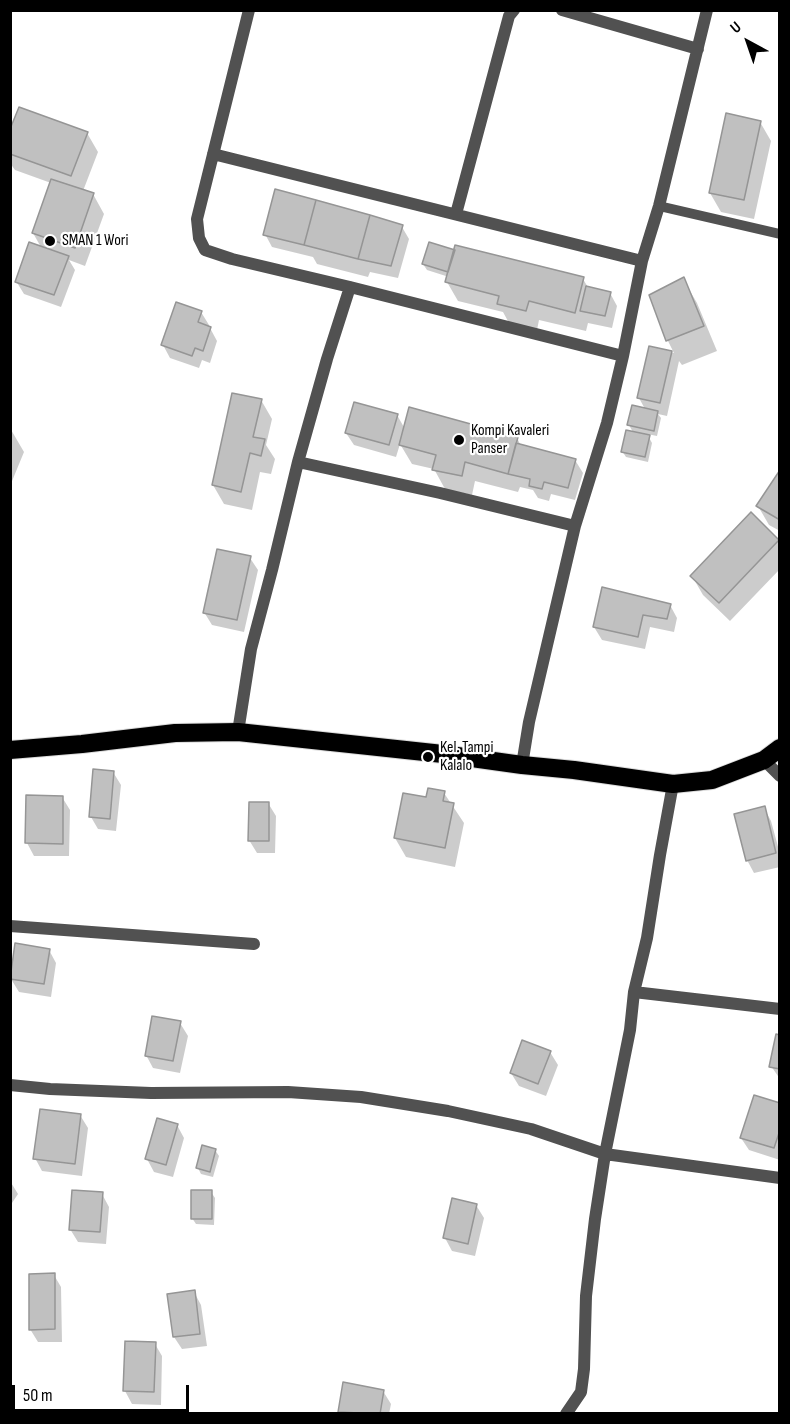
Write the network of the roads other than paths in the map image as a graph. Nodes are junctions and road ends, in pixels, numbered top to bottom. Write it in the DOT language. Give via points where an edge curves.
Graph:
graph roads {
  1 [pos="249,10"];
  2 [pos="514,10"];
  3 [pos="562,10"];
  4 [pos="708,10"];
  5 [pos="698,49"];
  6 [pos="213,154"];
  7 [pos="659,206"];
  8 [pos="456,214"];
  9 [pos="780,234"];
  10 [pos="642,261"];
  11 [pos="350,287"];
  12 [pos="623,356"];
  13 [pos="298,462"];
  14 [pos="575,526"];
  15 [pos="238,732"];
  16 [pos="780,748"];
  17 [pos="10,750"];
  18 [pos="764,760"];
  19 [pos="522,765"];
  20 [pos="780,776"];
  21 [pos="673,784"];
  22 [pos="10,926"];
  23 [pos="254,944"];
  24 [pos="634,992"];
  25 [pos="780,1009"];
  26 [pos="10,1085"];
  27 [pos="605,1155"];
  28 [pos="780,1178"];
  29 [pos="566,1413"];
  1 -- 6 [label="street"];
  2 -- 8 [label="street" via="509,16"];
  3 -- 5 [label="street"];
  4 -- 5 [label="street"];
  5 -- 7 [label="street"];
  6 -- 8 [label="street"];
  6 -- 11 [label="street" via="197,219 205,250 232,260"];
  7 -- 9 [label="lane"];
  7 -- 10 [label="street"];
  8 -- 10 [label="street"];
  10 -- 12 [label="street"];
  11 -- 12 [label="street"];
  11 -- 13 [label="street"];
  12 -- 14 [label="street"];
  13 -- 14 [label="street"];
  13 -- 15 [label="street" via="251,649"];
  14 -- 19 [label="street"];
  15 -- 17 [label="highway" via="175,733"];
  15 -- 19 [label="highway"];
  16 -- 18 [label="highway"];
  18 -- 20 [label="street"];
  18 -- 21 [label="highway" via="712,780"];
  19 -- 21 [label="highway"];
  21 -- 24 [label="street"];
  22 -- 23 [label="street"];
  24 -- 25 [label="street"];
  24 -- 27 [label="street"];
  26 -- 27 [label="street" via="361,1097 531,1129"];
  27 -- 28 [label="street"];
  27 -- 29 [label="street" via="585,1296 581,1392"];
}
